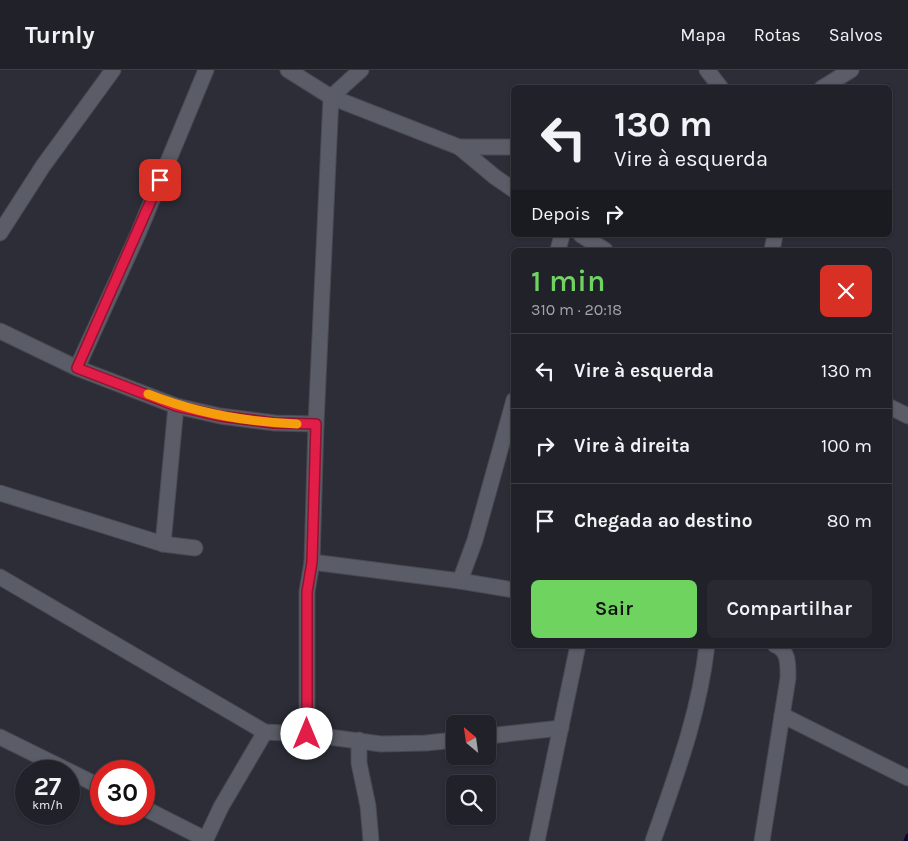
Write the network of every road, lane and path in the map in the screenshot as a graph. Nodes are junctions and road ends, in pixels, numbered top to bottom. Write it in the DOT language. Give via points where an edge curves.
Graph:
graph roads {
  1 [pos="112,70"];
  2 [pos="206,70"];
  3 [pos="288,70"];
  4 [pos="361,70"];
  5 [pos="707,70"];
  6 [pos="851,70"];
  7 [pos="719,85"];
  8 [pos="827,85"];
  9 [pos="331,97"];
  10 [pos="459,147"];
  11 [pos="511,147"];
  12 [pos="511,188"];
  13 [pos="0,233"];
  14 [pos="584,237"];
  15 [pos="602,248"];
  16 [pos="0,331"];
  17 [pos="77,368"];
  18 [pos="176,406"];
  19 [pos="892,408"];
  20 [pos="511,411"];
  21 [pos="908,416"];
  22 [pos="316,424"];
  23 [pos="0,493"];
  24 [pos="163,544"];
  25 [pos="195,548"];
  26 [pos="312,562"];
  27 [pos="0,577"];
  28 [pos="460,581"];
  29 [pos="511,590"];
  30 [pos="577,648"];
  31 [pos="707,648"];
  32 [pos="781,648"];
  33 [pos="782,715"];
  34 [pos="561,728"];
  35 [pos="265,732"];
  36 [pos="307,734"];
  37 [pos="496,735"];
  38 [pos="0,737"];
  39 [pos="359,740"];
  40 [pos="446,741"];
  41 [pos="908,778"];
  42 [pos="90,782"];
  43 [pos="155,814"];
  44 [pos="205,840"];
  45 [pos="371,841"];
  46 [pos="537,841"];
  47 [pos="654,841"];
  48 [pos="762,841"];
  1 -- 13 [label="street"];
  2 -- 17 [label="street" via="138,234"];
  3 -- 9 [label="street"];
  4 -- 9 [label="street"];
  5 -- 7 [label="street"];
  6 -- 8 [label="street"];
  9 -- 10 [label="street"];
  9 -- 22 [label="street"];
  10 -- 11 [label="street"];
  10 -- 12 [label="street"];
  14 -- 15 [label="street"];
  16 -- 17 [label="street"];
  17 -- 18 [label="street"];
  18 -- 22 [label="street" via="274,423"];
  18 -- 24 [label="street"];
  19 -- 21 [label="street"];
  20 -- 28 [label="street" via="475,540"];
  22 -- 26 [label="street"];
  23 -- 24 [label="street"];
  24 -- 25 [label="street"];
  26 -- 28 [label="street"];
  26 -- 36 [label="street" via="307,592"];
  27 -- 35 [label="street"];
  28 -- 29 [label="street"];
  30 -- 34 [label="street"];
  31 -- 47 [label="street" via="690,734"];
  32 -- 33 [label="street" via="788,663"];
  33 -- 41 [label="street"];
  33 -- 48 [label="street"];
  34 -- 37 [label="street"];
  34 -- 46 [label="street"];
  35 -- 36 [label="street"];
  35 -- 44 [label="street"];
  36 -- 39 [label="street"];
  38 -- 42 [label="street"];
  39 -- 40 [label="street" via="382,744"];
  39 -- 45 [label="street" via="359,763"];
  43 -- 44 [label="street"];
}
